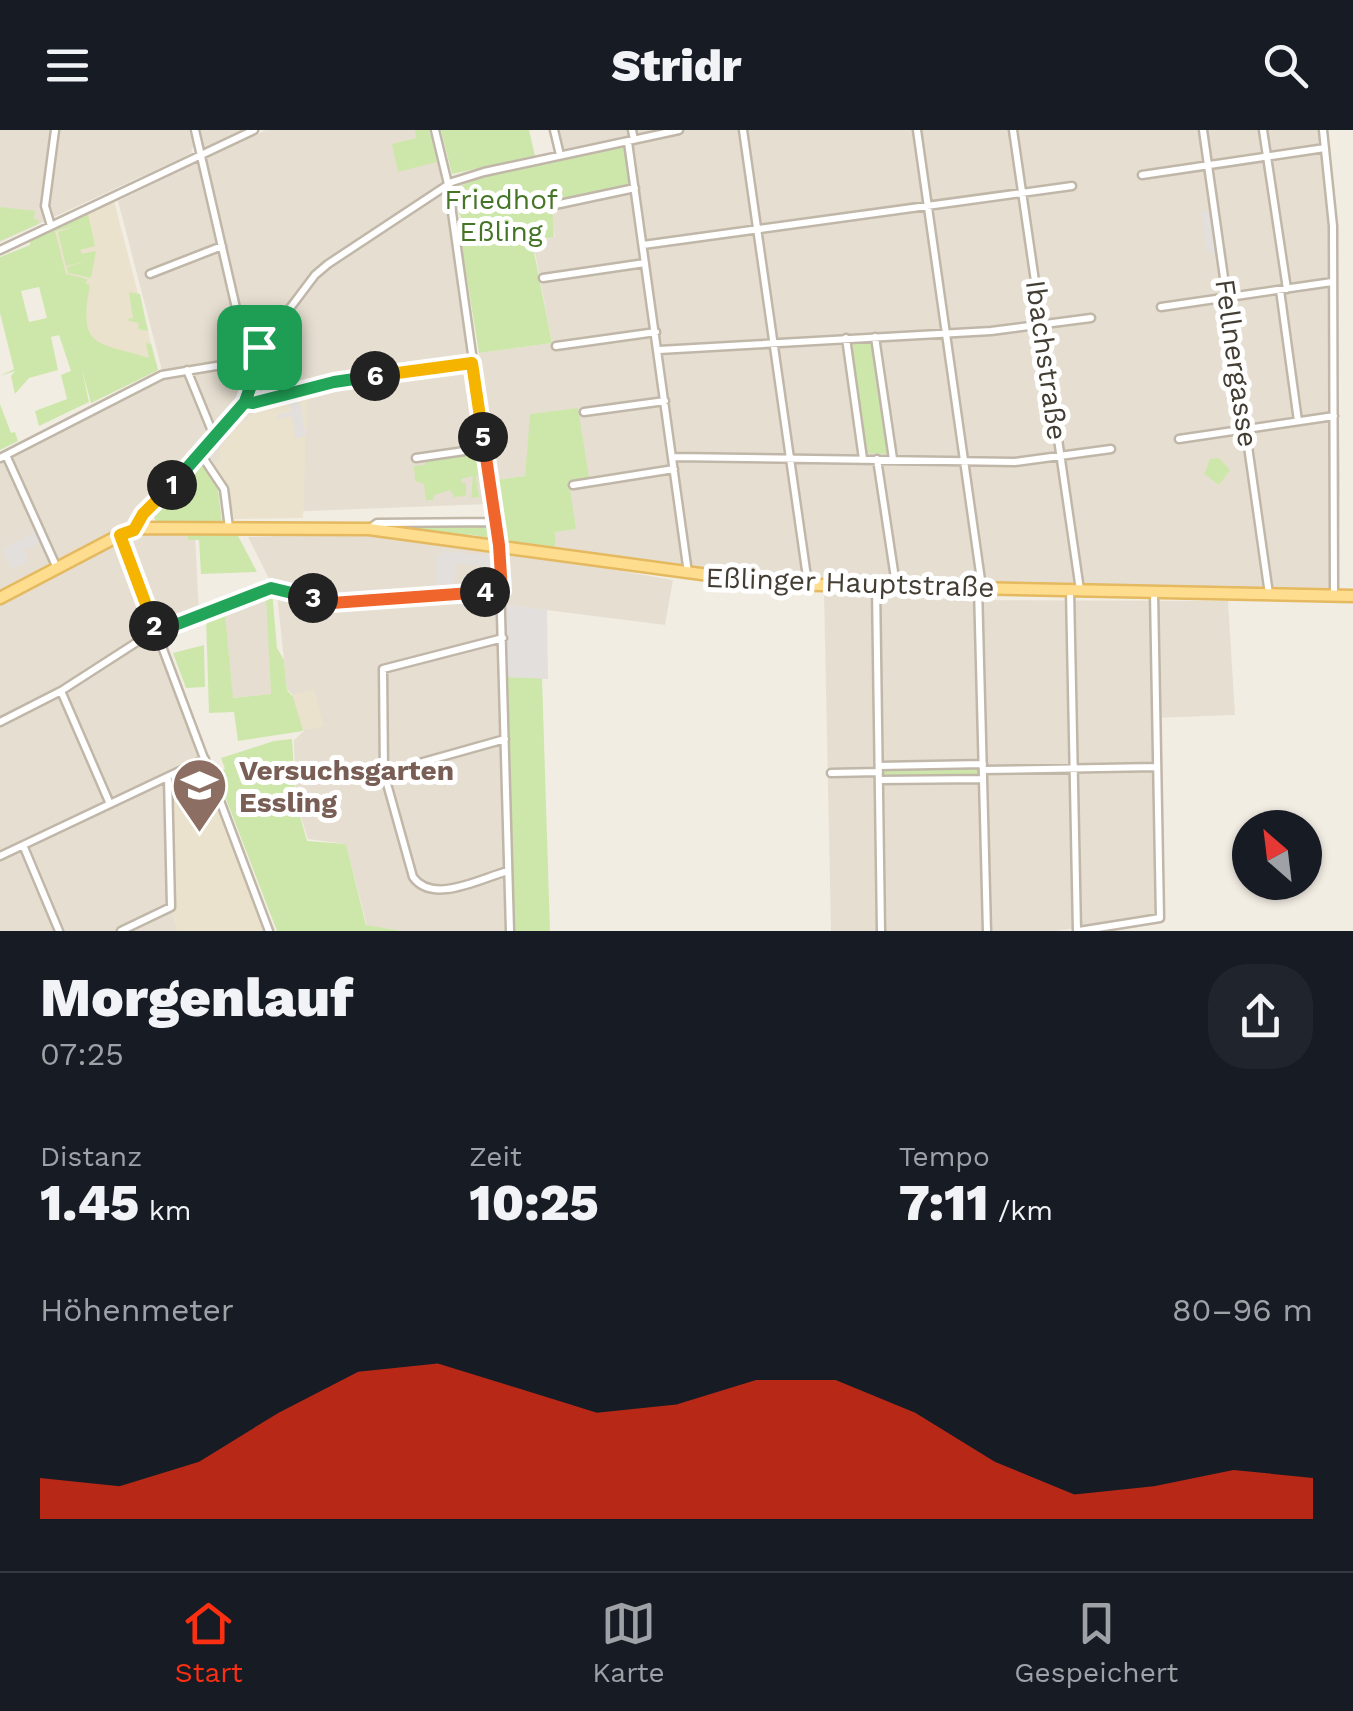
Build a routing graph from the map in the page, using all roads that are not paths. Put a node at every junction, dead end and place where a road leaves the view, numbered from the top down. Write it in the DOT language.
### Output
graph roads {
  1 [pos="55,130"];
  2 [pos="194,130"];
  3 [pos="254,130"];
  4 [pos="435,130"];
  5 [pos="554,130"];
  6 [pos="632,130"];
  7 [pos="679,130"];
  8 [pos="743,130"];
  9 [pos="917,130"];
  10 [pos="1013,130"];
  11 [pos="1203,130"];
  12 [pos="1263,130"];
  13 [pos="1323,130"];
  14 [pos="631,141"];
  15 [pos="1326,148"];
  16 [pos="201,155"];
  17 [pos="560,155"];
  18 [pos="1267,157"];
  19 [pos="1208,166"];
  20 [pos="1142,175"];
  21 [pos="448,184"];
  22 [pos="1072,186"];
  23 [pos="635,188"];
  24 [pos="1023,192"];
  25 [pos="555,205"];
  26 [pos="928,206"];
  27 [pos="51,226"];
  28 [pos="758,229"];
  29 [pos="643,245"];
  30 [pos="222,246"];
  31 [pos="0,250"];
  32 [pos="645,263"];
  33 [pos="150,274"];
  34 [pos="543,278"];
  35 [pos="1332,282"];
  36 [pos="1283,289"];
  37 [pos="1227,297"];
  38 [pos="1161,307"];
  39 [pos="1091,318"];
  40 [pos="1042,324"];
  41 [pos="656,332"];
  42 [pos="947,332"];
  43 [pos="875,337"];
  44 [pos="846,338"];
  45 [pos="774,344"];
  46 [pos="556,346"];
  47 [pos="659,350"];
  48 [pos="247,358"];
  49 [pos="234,363"];
  50 [pos="472,363"];
  51 [pos="187,370"];
  52 [pos="247,376"];
  53 [pos="665,401"];
  54 [pos="245,402"];
  55 [pos="584,412"];
  56 [pos="1334,416"];
  57 [pos="1298,421"];
  58 [pos="1246,430"];
  59 [pos="214,436"];
  60 [pos="1179,439"];
  61 [pos="485,448"];
  62 [pos="1111,449"];
  63 [pos="200,453"];
  64 [pos="3,456"];
  65 [pos="1061,456"];
  66 [pos="673,457"];
  67 [pos="416,458"];
  68 [pos="790,458"];
  69 [pos="863,459"];
  70 [pos="878,459"];
  71 [pos="892,459"];
  72 [pos="965,462"];
  73 [pos="674,470"];
  74 [pos="573,485"];
  75 [pos="143,522"];
  76 [pos="495,522"];
  77 [pos="230,528"];
  78 [pos="369,529"];
  79 [pos="120,535"];
  80 [pos="499,545"];
  81 [pos="56,568"];
  82 [pos="688,574"];
  83 [pos="808,584"];
  84 [pos="876,585"];
  85 [pos="896,586"];
  86 [pos="980,588"];
  87 [pos="1075,590"];
  88 [pos="502,591"];
  89 [pos="1154,593"];
  90 [pos="1269,596"];
  91 [pos="1353,596"];
  92 [pos="1334,597"];
  93 [pos="0,598"];
  94 [pos="156,631"];
  95 [pos="503,638"];
  96 [pos="61,691"];
  97 [pos="0,722"];
  98 [pos="505,739"];
  99 [pos="204,759"];
  100 [pos="1073,766"];
  101 [pos="1156,767"];
  102 [pos="983,771"];
  103 [pos="384,773"];
  104 [pos="832,773"];
  105 [pos="879,773"];
  106 [pos="168,777"];
  107 [pos="110,804"];
  108 [pos="23,844"];
  109 [pos="0,856"];
  110 [pos="508,871"];
  111 [pos="60,931"];
  112 [pos="121,931"];
  113 [pos="269,931"];
  114 [pos="510,931"];
  115 [pos="881,931"];
  116 [pos="987,931"];
  117 [pos="1078,931"];
  1 -- 27 [label="street"];
  2 -- 16 [label="street"];
  3 -- 16 [label="street"];
  4 -- 21 [label="street"];
  5 -- 17 [label="street"];
  6 -- 14 [label="street"];
  7 -- 14 [label="street"];
  8 -- 28 [label="street"];
  9 -- 26 [label="street"];
  10 -- 24 [label="street, Ibachstraße"];
  11 -- 19 [label="street, Fellnergasse"];
  12 -- 18 [label="street"];
  13 -- 15 [label="street"];
  14 -- 17 [label="street"];
  14 -- 23 [label="street"];
  15 -- 18 [label="street"];
  15 -- 35 [label="street"];
  16 -- 27 [label="street"];
  16 -- 30 [label="street"];
  17 -- 21 [label="street"];
  18 -- 19 [label="street"];
  18 -- 36 [label="street"];
  19 -- 20 [label="street"];
  19 -- 37 [label="street, Fellnergasse"];
  21 -- 48 [label="street"];
  21 -- 50 [label="street"];
  22 -- 24 [label="street"];
  23 -- 25 [label="street"];
  23 -- 29 [label="street"];
  24 -- 26 [label="street"];
  24 -- 40 [label="street, Ibachstraße"];
  26 -- 28 [label="street"];
  26 -- 42 [label="street"];
  27 -- 31 [label="street"];
  28 -- 29 [label="street"];
  28 -- 45 [label="street"];
  29 -- 32 [label="street"];
  30 -- 33 [label="street"];
  30 -- 48 [label="street"];
  32 -- 34 [label="street"];
  32 -- 41 [label="street"];
  35 -- 36 [label="street"];
  35 -- 56 [label="street"];
  36 -- 37 [label="street"];
  36 -- 57 [label="street"];
  37 -- 38 [label="street"];
  37 -- 58 [label="street, Fellnergasse"];
  39 -- 40 [label="street"];
  40 -- 42 [label="street"];
  40 -- 65 [label="street, Ibachstraße"];
  41 -- 46 [label="street"];
  41 -- 47 [label="street"];
  42 -- 43 [label="street"];
  42 -- 72 [label="street"];
  43 -- 44 [label="street"];
  43 -- 71 [label="street"];
  44 -- 45 [label="street"];
  44 -- 69 [label="street"];
  45 -- 47 [label="street"];
  45 -- 68 [label="street"];
  47 -- 53 [label="street"];
  48 -- 49 [label="street"];
  48 -- 52 [label="street"];
  49 -- 51 [label="street"];
  49 -- 52 [label="street"];
  50 -- 54 [label="street"];
  50 -- 61 [label="street"];
  51 -- 59 [label="street"];
  51 -- 64 [label="street"];
  52 -- 54 [label="street"];
  53 -- 55 [label="street"];
  53 -- 66 [label="street"];
  54 -- 59 [label="street"];
  56 -- 57 [label="street"];
  56 -- 92 [label="street"];
  57 -- 58 [label="street"];
  58 -- 60 [label="street"];
  58 -- 90 [label="street, Fellnergasse"];
  59 -- 63 [label="street"];
  61 -- 67 [label="street"];
  61 -- 76 [label="street"];
  62 -- 65 [label="street"];
  63 -- 75 [label="street"];
  63 -- 77 [label="street"];
  64 -- 81 [label="street"];
  65 -- 72 [label="street"];
  65 -- 87 [label="street, Ibachstraße"];
  66 -- 68 [label="street"];
  66 -- 73 [label="street"];
  68 -- 69 [label="street"];
  68 -- 83 [label="street"];
  69 -- 70 [label="street"];
  70 -- 71 [label="street"];
  70 -- 85 [label="street"];
  71 -- 72 [label="street"];
  72 -- 86 [label="street"];
  73 -- 74 [label="street"];
  73 -- 82 [label="street"];
  75 -- 77 [label="main road, Eßlinger Hauptstraße"];
  75 -- 79 [label="main road, Eßlinger Hauptstraße"];
  76 -- 78 [label="street, Eßlinger Hauptstraße"];
  76 -- 80 [label="street"];
  77 -- 78 [label="main road, Eßlinger Hauptstraße"];
  78 -- 80 [label="main road, Eßlinger Hauptstraße"];
  79 -- 81 [label="main road, Eßlinger Hauptstraße"];
  79 -- 94 [label="street"];
  80 -- 82 [label="main road, Eßlinger Hauptstraße"];
  80 -- 88 [label="street"];
  81 -- 93 [label="main road, Eßlinger Hauptstraße"];
  82 -- 83 [label="main road, Eßlinger Hauptstraße"];
  83 -- 84 [label="main road, Eßlinger Hauptstraße"];
  84 -- 85 [label="main road, Eßlinger Hauptstraße"];
  84 -- 105 [label="street"];
  85 -- 86 [label="main road, Eßlinger Hauptstraße"];
  86 -- 87 [label="main road, Eßlinger Hauptstraße"];
  86 -- 102 [label="street"];
  87 -- 89 [label="main road, Eßlinger Hauptstraße"];
  87 -- 100 [label="street, Ibachstraße"];
  88 -- 94 [label="street"];
  88 -- 95 [label="street"];
  89 -- 90 [label="main road, Eßlinger Hauptstraße"];
  89 -- 101 [label="street"];
  90 -- 92 [label="main road, Eßlinger Hauptstraße"];
  91 -- 92 [label="main road, Eßlinger Hauptstraße"];
  94 -- 96 [label="street"];
  94 -- 99 [label="street"];
  95 -- 98 [label="street"];
  95 -- 103 [label="street"];
  96 -- 97 [label="street"];
  96 -- 107 [label="street"];
  98 -- 103 [label="street"];
  98 -- 110 [label="street"];
  99 -- 106 [label="street"];
  99 -- 113 [label="street"];
  100 -- 101 [label="street"];
  100 -- 102 [label="street"];
  100 -- 117 [label="street, Ibachstraße"];
  101 -- 117 [label="street"];
  102 -- 105 [label="street"];
  102 -- 105 [label="street"];
  102 -- 116 [label="street"];
  103 -- 110 [label="street"];
  104 -- 105 [label="street"];
  105 -- 115 [label="street"];
  106 -- 107 [label="street"];
  106 -- 112 [label="street"];
  107 -- 108 [label="street"];
  108 -- 109 [label="street"];
  108 -- 111 [label="street"];
  110 -- 114 [label="street"];
}
